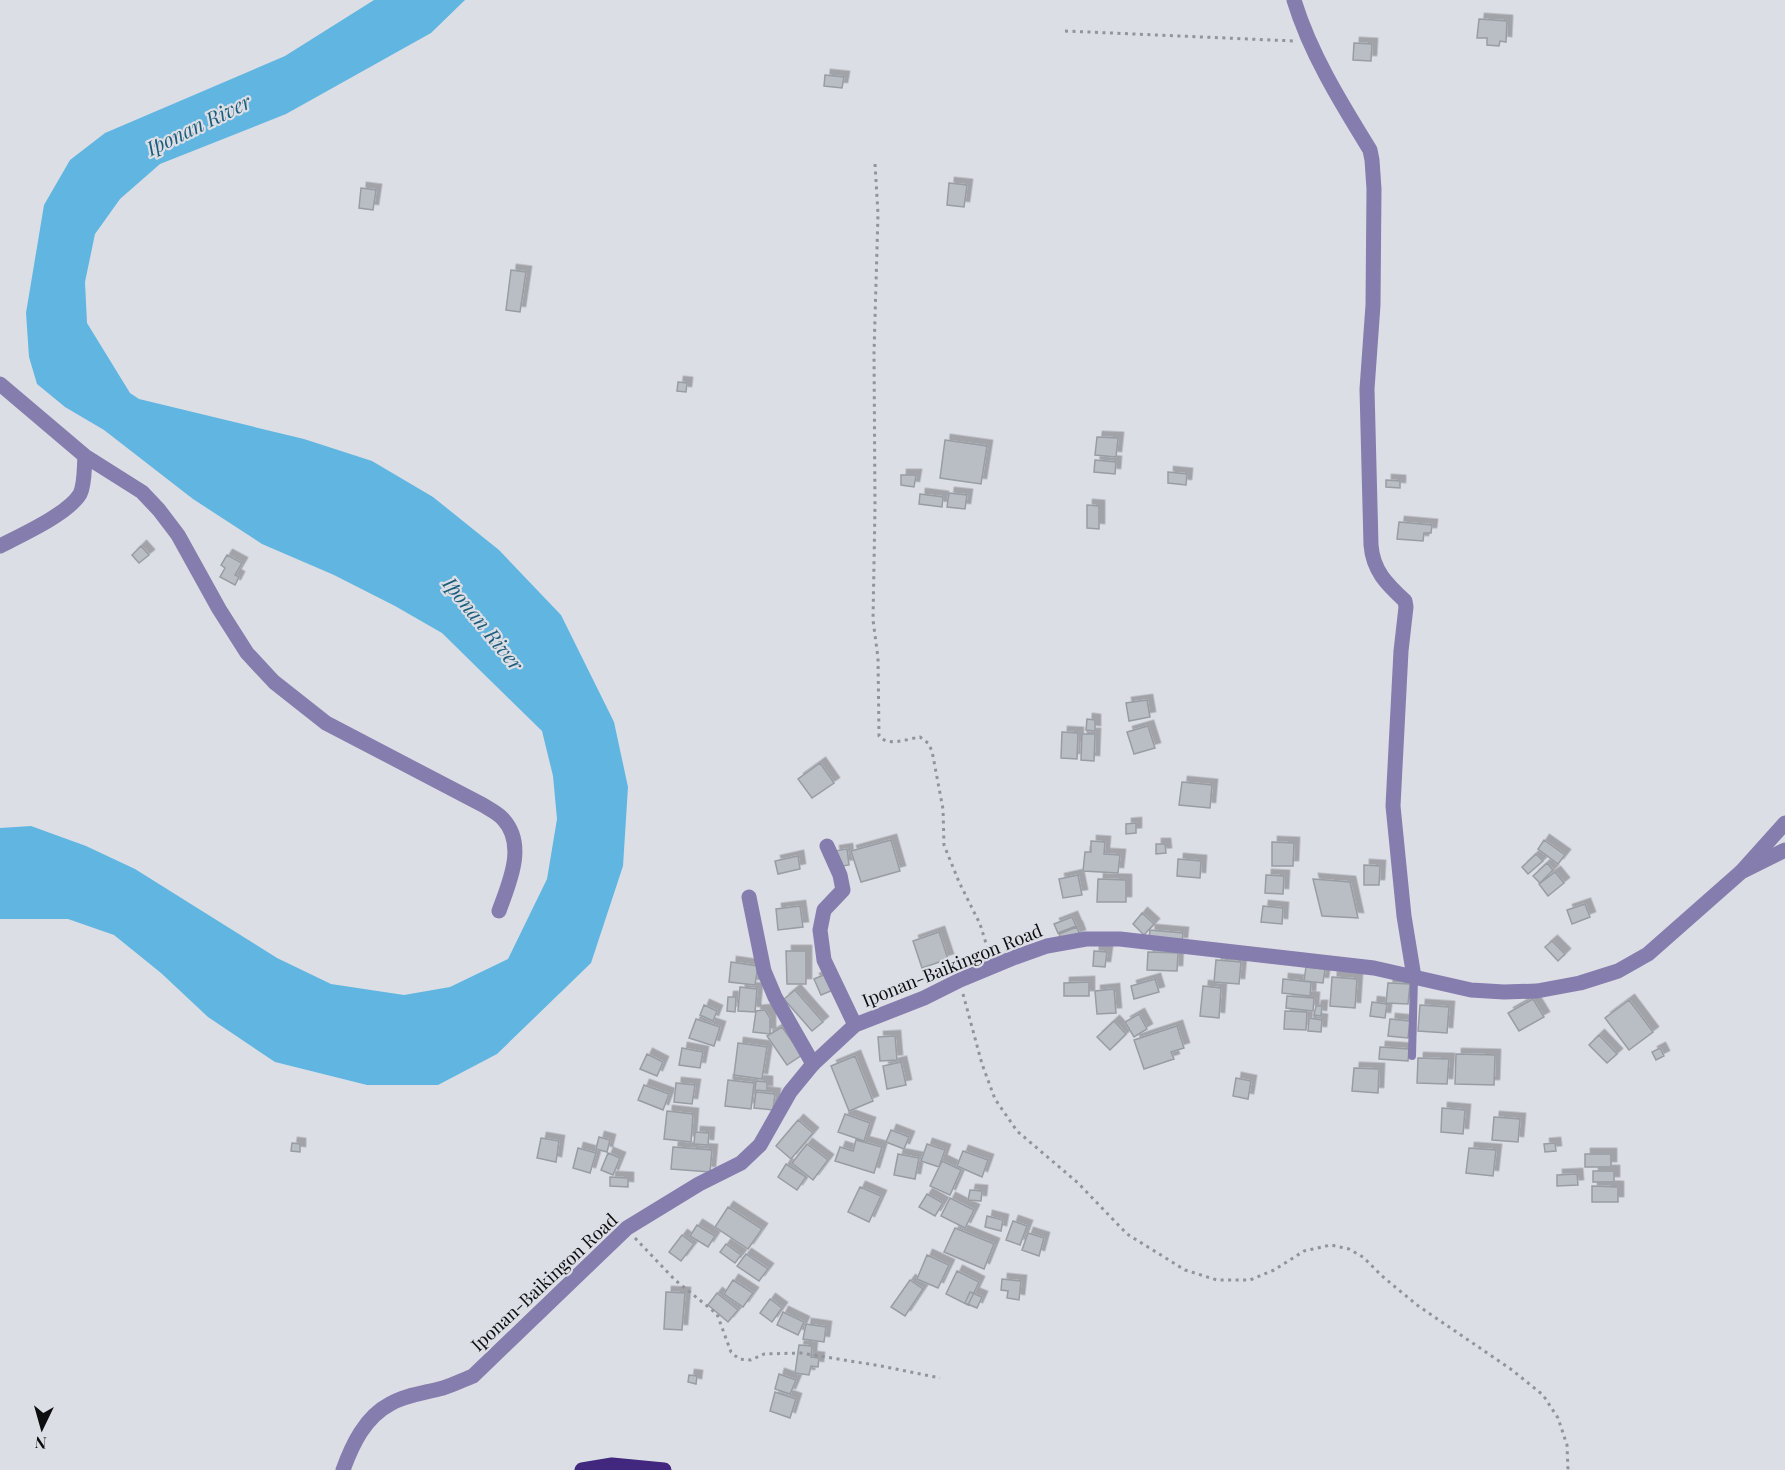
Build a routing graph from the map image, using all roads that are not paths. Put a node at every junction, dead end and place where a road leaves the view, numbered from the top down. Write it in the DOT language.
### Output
graph roads {
  1 [pos="1294,0"];
  2 [pos="0,384"];
  3 [pos="85,456"];
  4 [pos="0,546"];
  5 [pos="1785,822"];
  6 [pos="827,846"];
  7 [pos="1785,850"];
  8 [pos="1741,872"];
  9 [pos="749,897"];
  10 [pos="499,911"];
  11 [pos="1414,977"];
  12 [pos="855,1025"];
  13 [pos="1412,1056"];
  14 [pos="813,1064"];
  15 [pos="342,1470"];
  16 [pos="582,1470"];
  17 [pos="664,1470"];
  1 -- 11 [label="street"];
  2 -- 3 [label="street"];
  3 -- 4 [label="street"];
  3 -- 10 [label="street"];
  5 -- 8 [label="street"];
  6 -- 12 [label="street"];
  7 -- 8 [label="street, Iponan-Baikingon Road"];
  8 -- 11 [label="street, Iponan-Baikingon Road"];
  9 -- 14 [label="street"];
  11 -- 12 [label="street, Iponan-Baikingon Road"];
  11 -- 13 [label="lane"];
  12 -- 14 [label="street, Iponan-Baikingon Road"];
  14 -- 15 [label="street, Iponan-Baikingon Road"];
  16 -- 17 [label="main road"];
}
